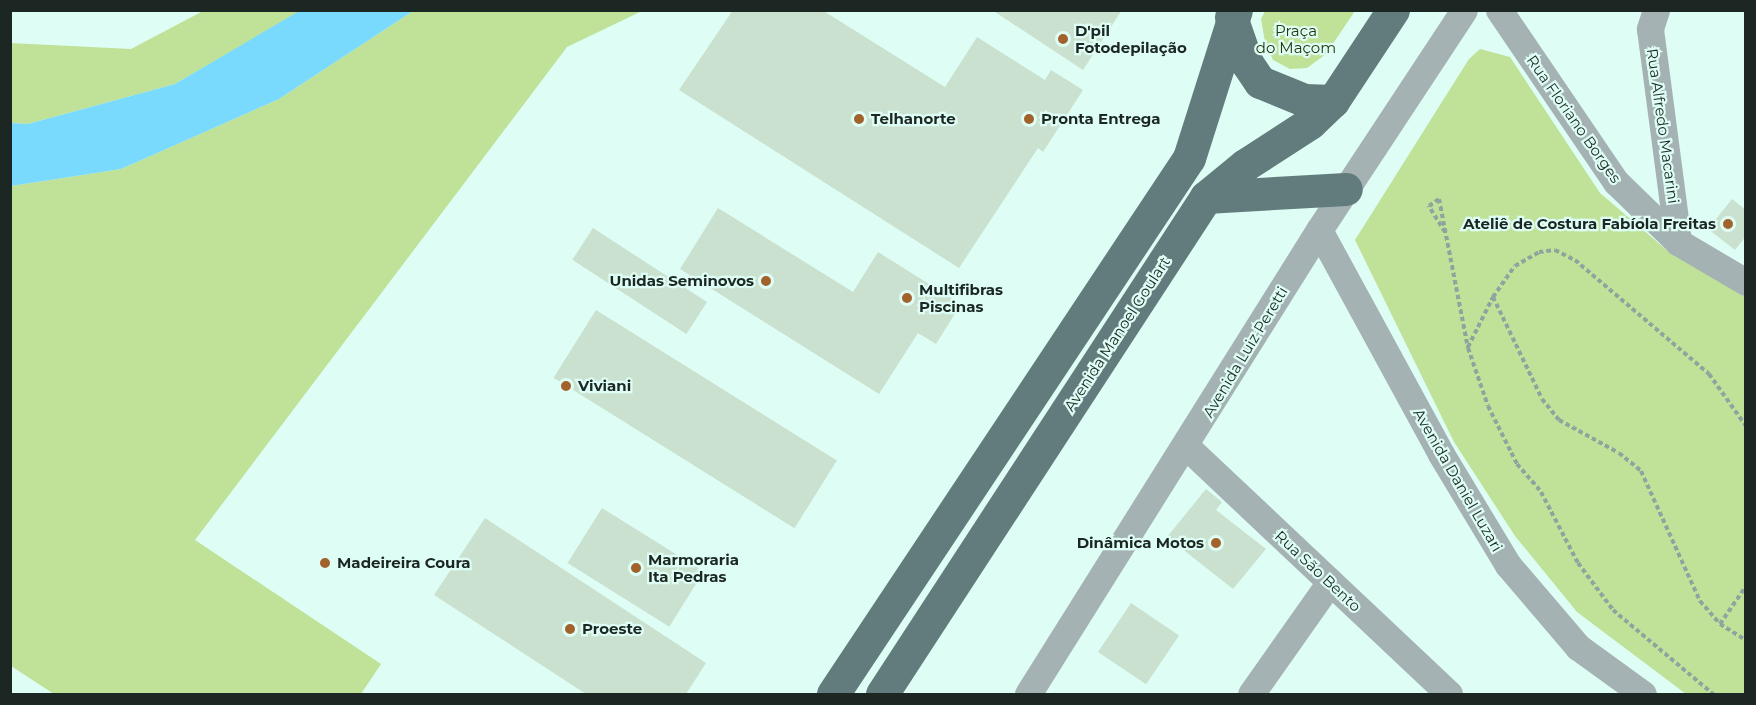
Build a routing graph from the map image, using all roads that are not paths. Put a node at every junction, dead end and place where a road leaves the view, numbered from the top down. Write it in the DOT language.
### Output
graph roads {
  1 [pos="1393,10"];
  2 [pos="1464,10"];
  3 [pos="1499,10"];
  4 [pos="1656,10"];
  5 [pos="1234,14"];
  6 [pos="1333,101"];
  7 [pos="1346,189"];
  8 [pos="1206,197"];
  9 [pos="1319,230"];
  10 [pos="1678,242"];
  11 [pos="1746,282"];
  12 [pos="1186,447"];
  13 [pos="1330,582"];
  14 [pos="1036,691"];
  15 [pos="833,694"];
  16 [pos="882,694"];
  17 [pos="1251,694"];
  18 [pos="1449,694"];
  19 [pos="1643,694"];
  1 -- 6 [label="main road, Avenida Manoel Goulart"];
  2 -- 7 [label="street, Avenida Luiz Peretti"];
  3 -- 10 [label="street, Rua Floriano Borges"];
  4 -- 10 [label="street, Rua Alfredo Macarini"];
  5 -- 6 [label="main road"];
  5 -- 15 [label="main road"];
  6 -- 8 [label="main road, Avenida Manoel Goulart"];
  7 -- 8 [label="main road"];
  7 -- 9 [label="street, Avenida Luiz Peretti"];
  8 -- 16 [label="main road, Avenida Manoel Goulart"];
  9 -- 12 [label="street, Avenida Luiz Peretti"];
  9 -- 19 [label="street, Avenida Daniel Luzari"];
  10 -- 11 [label="street, Rua Floriano Borges"];
  12 -- 13 [label="street, Rua São Bento"];
  12 -- 14 [label="street, Avenida Luiz Peretti"];
  13 -- 17 [label="street"];
  13 -- 18 [label="street, Rua São Bento"];
}
